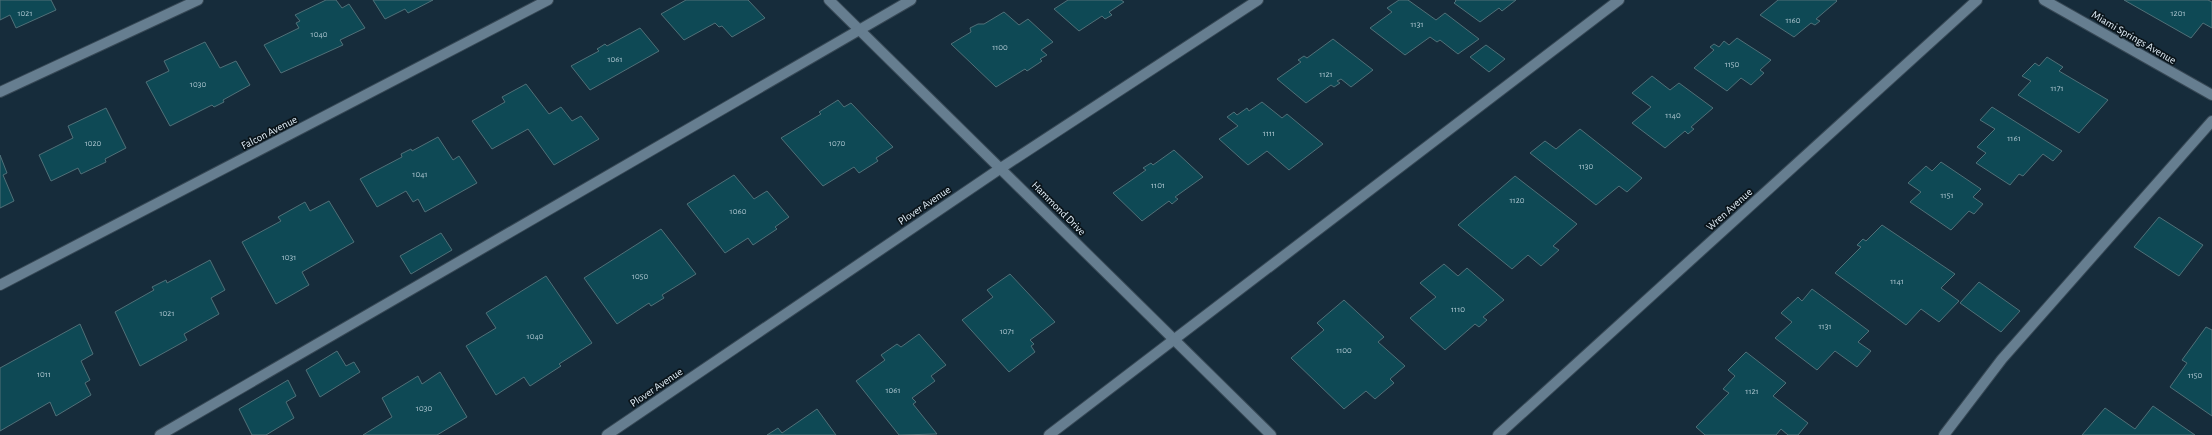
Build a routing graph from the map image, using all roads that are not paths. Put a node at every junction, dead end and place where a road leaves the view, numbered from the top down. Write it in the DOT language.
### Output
graph roads {
  1 [pos="198,0"];
  2 [pos="548,0"];
  3 [pos="829,0"];
  4 [pos="911,0"];
  5 [pos="1258,0"];
  6 [pos="1619,0"];
  7 [pos="1977,0"];
  8 [pos="2044,0"];
  9 [pos="860,30"];
  10 [pos="0,92"];
  11 [pos="2212,95"];
  12 [pos="2212,121"];
  13 [pos="1001,168"];
  14 [pos="0,285"];
  15 [pos="1173,338"];
  16 [pos="160,435"];
  17 [pos="607,435"];
  18 [pos="1048,435"];
  19 [pos="1270,435"];
  20 [pos="1498,435"];
  21 [pos="1944,435"];
  1 -- 10 [label="street"];
  2 -- 14 [label="street, Falcon Avenue"];
  3 -- 9 [label="street, Hammond Drive"];
  4 -- 9 [label="street"];
  5 -- 13 [label="street, Plover Avenue"];
  6 -- 15 [label="street"];
  7 -- 20 [label="street, Wren Avenue"];
  8 -- 11 [label="street, Miami Springs Avenue"];
  9 -- 13 [label="street, Hammond Drive"];
  9 -- 16 [label="street"];
  12 -- 21 [label="street"];
  13 -- 15 [label="street, Hammond Drive"];
  13 -- 17 [label="street, Plover Avenue"];
  15 -- 18 [label="street"];
  15 -- 19 [label="street, Hammond Drive"];
}
